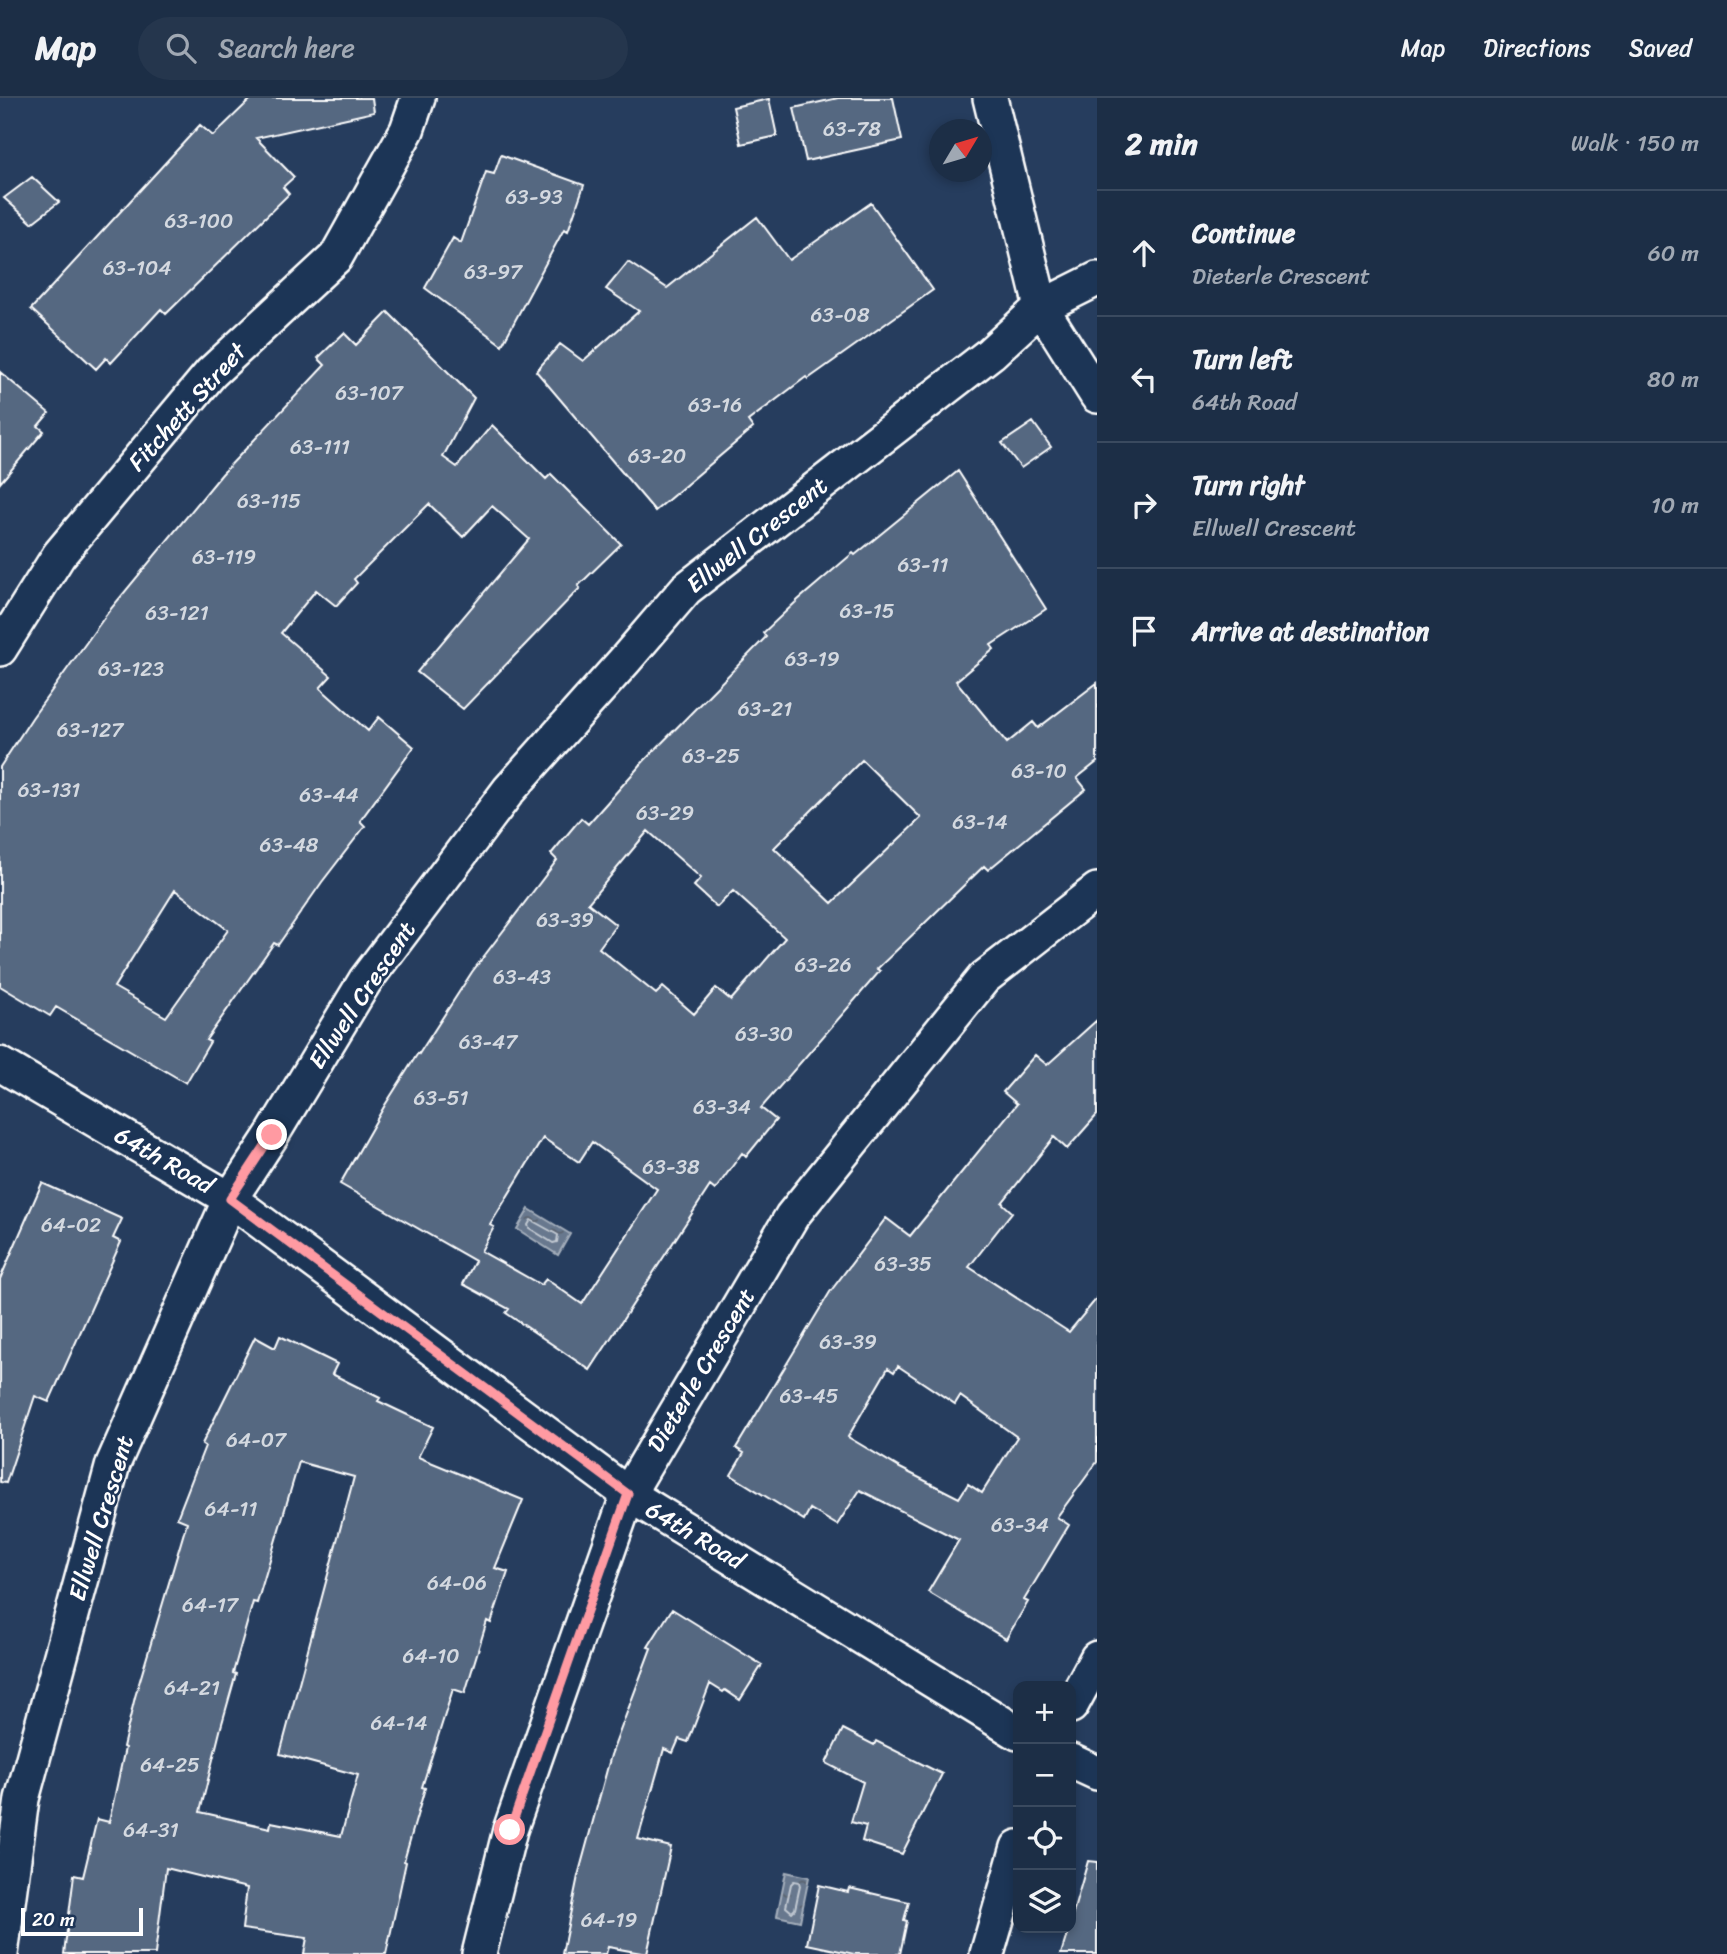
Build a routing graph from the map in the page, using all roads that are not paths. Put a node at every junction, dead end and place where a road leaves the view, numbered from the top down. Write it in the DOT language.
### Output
graph roads {
  1 [pos="418,98"];
  2 [pos="990,98"];
  3 [pos="1097,279"];
  4 [pos="1041,307"];
  5 [pos="1097,396"];
  6 [pos="0,649"];
  7 [pos="1097,890"];
  8 [pos="0,1064"];
  9 [pos="230,1199"];
  10 [pos="628,1494"];
  11 [pos="1097,1658"];
  12 [pos="1076,1697"];
  13 [pos="1013,1730"];
  14 [pos="1076,1763"];
  15 [pos="1097,1773"];
  16 [pos="1013,1864"];
  17 [pos="1,1954"];
  18 [pos="479,1954"];
  19 [pos="987,1954"];
  1 -- 6 [label="street, Fitchett Street"];
  2 -- 4 [label="street"];
  3 -- 4 [label="street, Ellwell Crescent"];
  4 -- 5 [label="street"];
  4 -- 9 [label="street, Ellwell Crescent"];
  7 -- 10 [label="street, Dieterle Crescent"];
  8 -- 9 [label="street, 64th Road"];
  9 -- 10 [label="street, 64th Road"];
  9 -- 17 [label="street, Ellwell Crescent"];
  10 -- 13 [label="street, 64th Road"];
  10 -- 18 [label="street, Dieterle Crescent"];
  11 -- 12 [label="street"];
  14 -- 15 [label="street"];
  16 -- 19 [label="street"];
}
